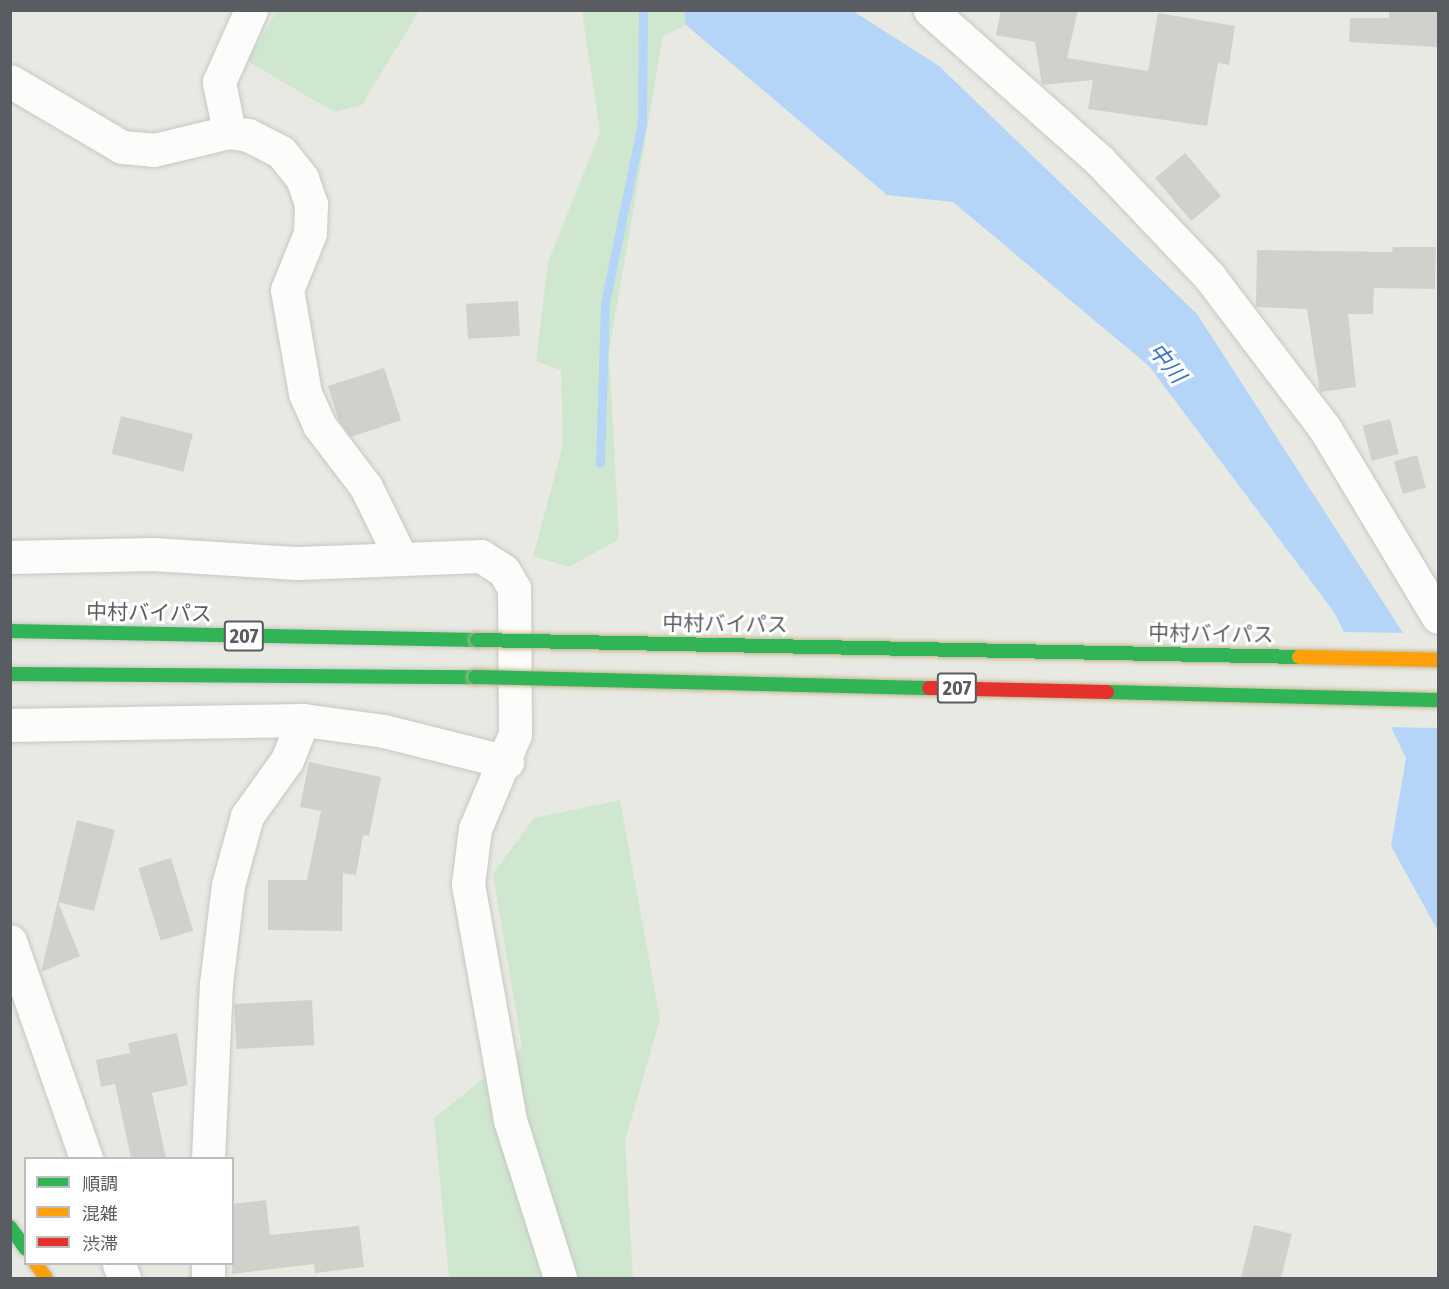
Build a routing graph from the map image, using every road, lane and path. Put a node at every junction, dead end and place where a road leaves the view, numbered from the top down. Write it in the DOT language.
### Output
graph roads {
  1 [pos="251,10"];
  2 [pos="930,10"];
  3 [pos="10,81"];
  4 [pos="229,132"];
  5 [pos="10,557"];
  6 [pos="401,558"];
  7 [pos="1436,608"];
  8 [pos="10,631"];
  9 [pos="1438,660"];
  10 [pos="10,674"];
  11 [pos="1438,700"];
  12 [pos="303,720"];
  13 [pos="10,725"];
  14 [pos="507,762"];
  15 [pos="10,941"];
  16 [pos="86,1157"];
  17 [pos="208,1157"];
  18 [pos="10,1227"];
  19 [pos="24,1246"];
  20 [pos="37,1265"];
  21 [pos="46,1278"];
  22 [pos="560,1278"];
  1 -- 4 [label="street"];
  2 -- 7 [label="street"];
  3 -- 4 [label="street"];
  4 -- 6 [label="street"];
  5 -- 6 [label="street"];
  6 -- 14 [label="street"];
  8 -- 9 [label="main road, 中村バイパス / 207, bridge"];
  10 -- 11 [label="main road, 207, bridge"];
  12 -- 13 [label="street"];
  12 -- 14 [label="street"];
  12 -- 17 [label="street"];
  14 -- 22 [label="street"];
  15 -- 16 [label="street"];
  18 -- 19 [label="main road"];
  20 -- 21 [label="main road"];
}
